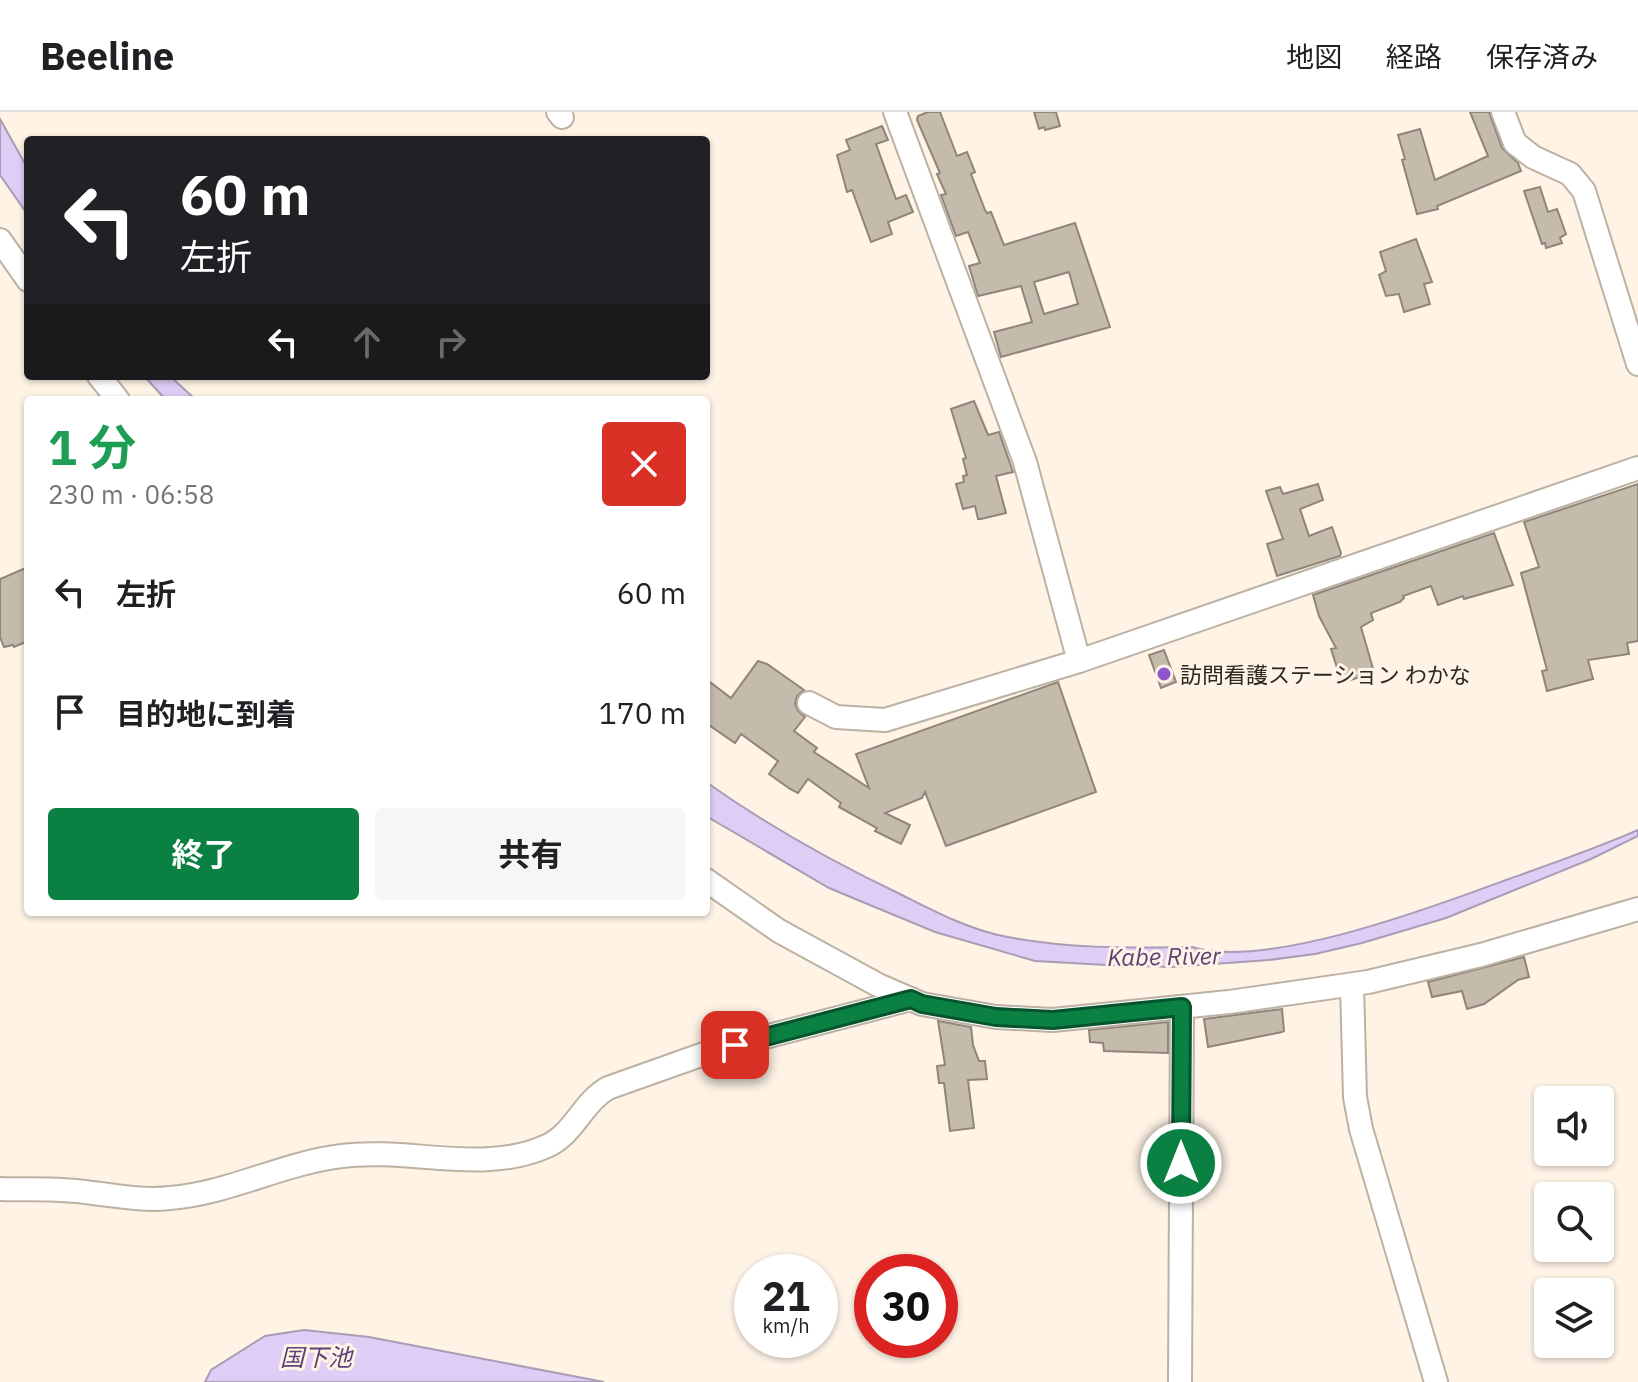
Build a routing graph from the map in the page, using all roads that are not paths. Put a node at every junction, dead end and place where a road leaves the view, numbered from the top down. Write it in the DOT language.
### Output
graph roads {
  1 [pos="896,112"];
  2 [pos="1503,112"];
  3 [pos="0,240"];
  4 [pos="24,274"];
  5 [pos="1638,364"];
  6 [pos="102,380"];
  7 [pos="115,396"];
  8 [pos="1638,468"];
  9 [pos="1079,661"];
  10 [pos="809,703"];
  11 [pos="710,883"];
  12 [pos="1638,909"];
  13 [pos="1352,985"];
  14 [pos="911,999"];
  15 [pos="1182,1007"];
  16 [pos="0,1189"];
  17 [pos="1180,1382"];
  18 [pos="1436,1382"];
  1 -- 9 [label="street"];
  2 -- 5 [label="street"];
  3 -- 4 [label="street"];
  6 -- 7 [label="street"];
  8 -- 9 [label="street"];
  9 -- 10 [label="street"];
  11 -- 14 [label="street"];
  12 -- 13 [label="street"];
  13 -- 15 [label="street"];
  13 -- 18 [label="street"];
  14 -- 15 [label="street"];
  14 -- 16 [label="street"];
  15 -- 17 [label="street"];
}
